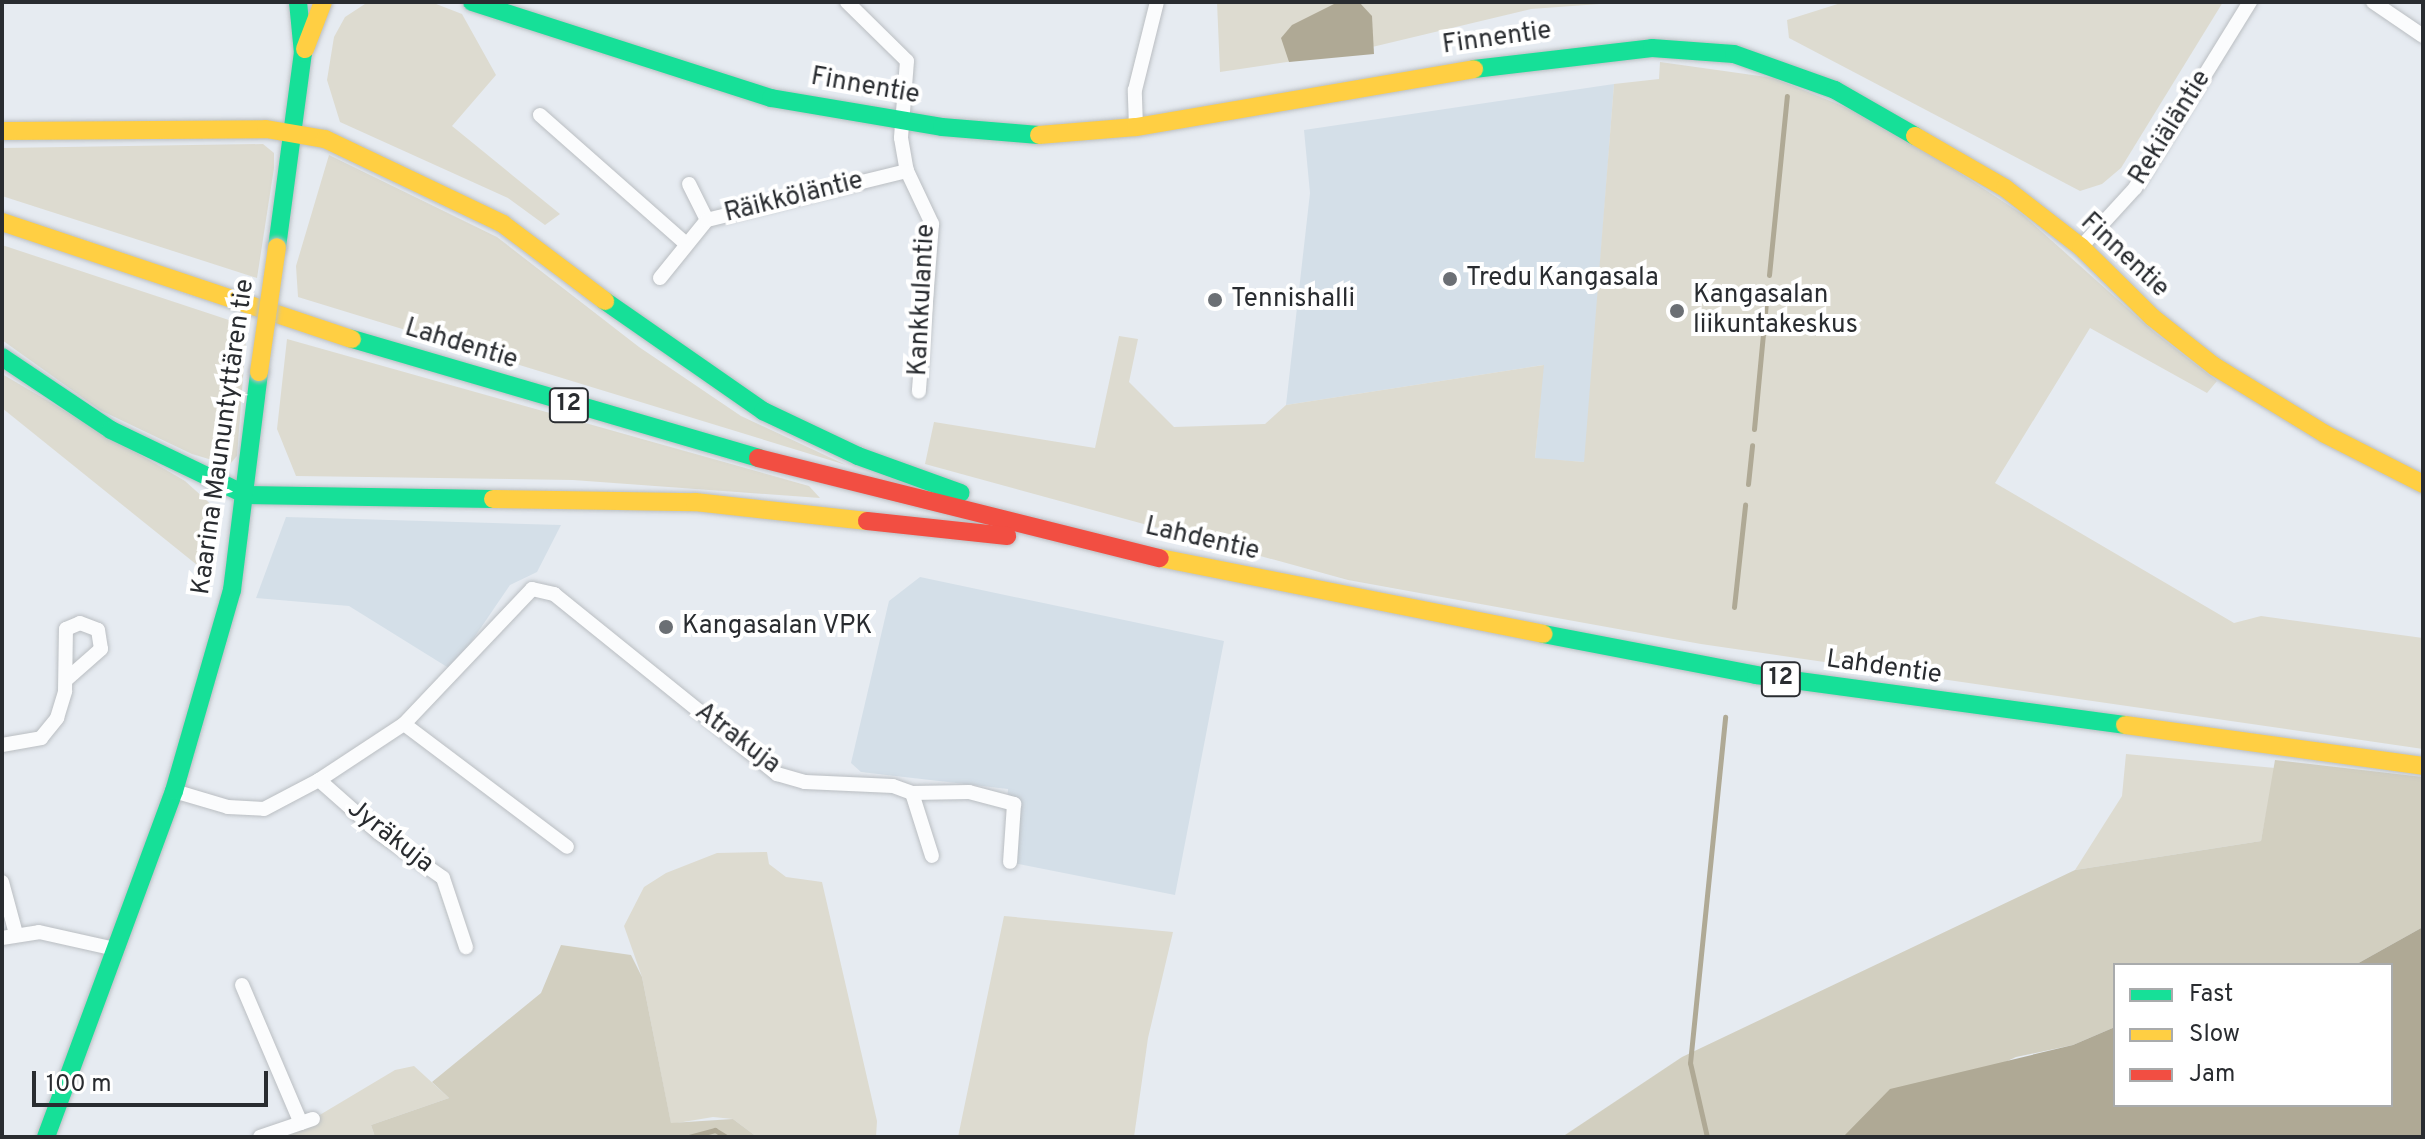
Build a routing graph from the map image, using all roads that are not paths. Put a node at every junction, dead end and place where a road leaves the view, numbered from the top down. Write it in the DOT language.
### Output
graph roads {
  1 [pos="298,2"];
  2 [pos="323,2"];
  3 [pos="472,2"];
  4 [pos="847,2"];
  5 [pos="1157,2"];
  6 [pos="2250,2"];
  7 [pos="2373,2"];
  8 [pos="2423,36"];
  9 [pos="303,53"];
  10 [pos="540,115"];
  11 [pos="901,119"];
  12 [pos="1136,127"];
  13 [pos="2,131"];
  14 [pos="293,133"];
  15 [pos="907,171"];
  16 [pos="689,184"];
  17 [pos="707,220"];
  18 [pos="2,222"];
  19 [pos="685,243"];
  20 [pos="2081,247"];
  21 [pos="660,278"];
  22 [pos="2,357"];
  23 [pos="919,391"];
  24 [pos="2423,484"];
  25 [pos="246,495"];
  26 [pos="1145,554"];
  27 [pos="67,679"];
  28 [pos="404,724"];
  29 [pos="2,745"];
  30 [pos="2423,766"];
  31 [pos="319,780"];
  32 [pos="174,791"];
  33 [pos="912,793"];
  34 [pos="567,847"];
  35 [pos="932,856"];
  36 [pos="1010,862"];
  37 [pos="2,882"];
  38 [pos="9,936"];
  39 [pos="466,947"];
  40 [pos="115,949"];
  41 [pos="242,985"];
  42 [pos="46,1137"];
  43 [pos="260,1137"];
  1 -- 9 [label="main road, Kaarina Maununtyttären tie"];
  2 -- 9 [label="main road, Kaarina Maununtyttären tie"];
  3 -- 11 [label="main road, Finnentie"];
  4 -- 11 [label="street, Kankkulantie"];
  5 -- 12 [label="street"];
  6 -- 20 [label="street, Rekiäläntie"];
  7 -- 8 [label="street"];
  9 -- 14 [label="main road, Kaarina Maununtyttären tie"];
  10 -- 19 [label="street"];
  11 -- 12 [label="main road, Finnentie"];
  11 -- 15 [label="street, Kankkulantie"];
  12 -- 20 [label="main road, Finnentie"];
  13 -- 14 [label="main road"];
  14 -- 25 [label="main road, Kaarina Maununtyttären tie, bridge"];
  14 -- 26 [label="main road"];
  15 -- 17 [label="street, Räikköläntie"];
  15 -- 23 [label="street, Kankkulantie"];
  16 -- 17 [label="street"];
  17 -- 19 [label="street, Räikköläntie"];
  18 -- 26 [label="main road, Lahdentie / 12"];
  19 -- 21 [label="street, Räikköläntie"];
  20 -- 24 [label="main road, Finnentie"];
  22 -- 25 [label="main road"];
  25 -- 26 [label="main road"];
  25 -- 32 [label="main road, Kaarina Maununtyttären tie"];
  26 -- 30 [label="main road, Lahdentie / 12"];
  27 -- 29 [label="street"];
  28 -- 31 [label="street"];
  28 -- 33 [label="street, Atrakuja"];
  28 -- 34 [label="street"];
  31 -- 32 [label="street"];
  31 -- 39 [label="street, Jyräkuja"];
  32 -- 40 [label="main road, Kaarina Maununtyttären tie"];
  33 -- 35 [label="street"];
  33 -- 36 [label="street, Atrakuja"];
  37 -- 38 [label="street"];
  38 -- 40 [label="street"];
  40 -- 42 [label="main road, Kaarina Maununtyttären tie"];
  41 -- 43 [label="street"];
}
